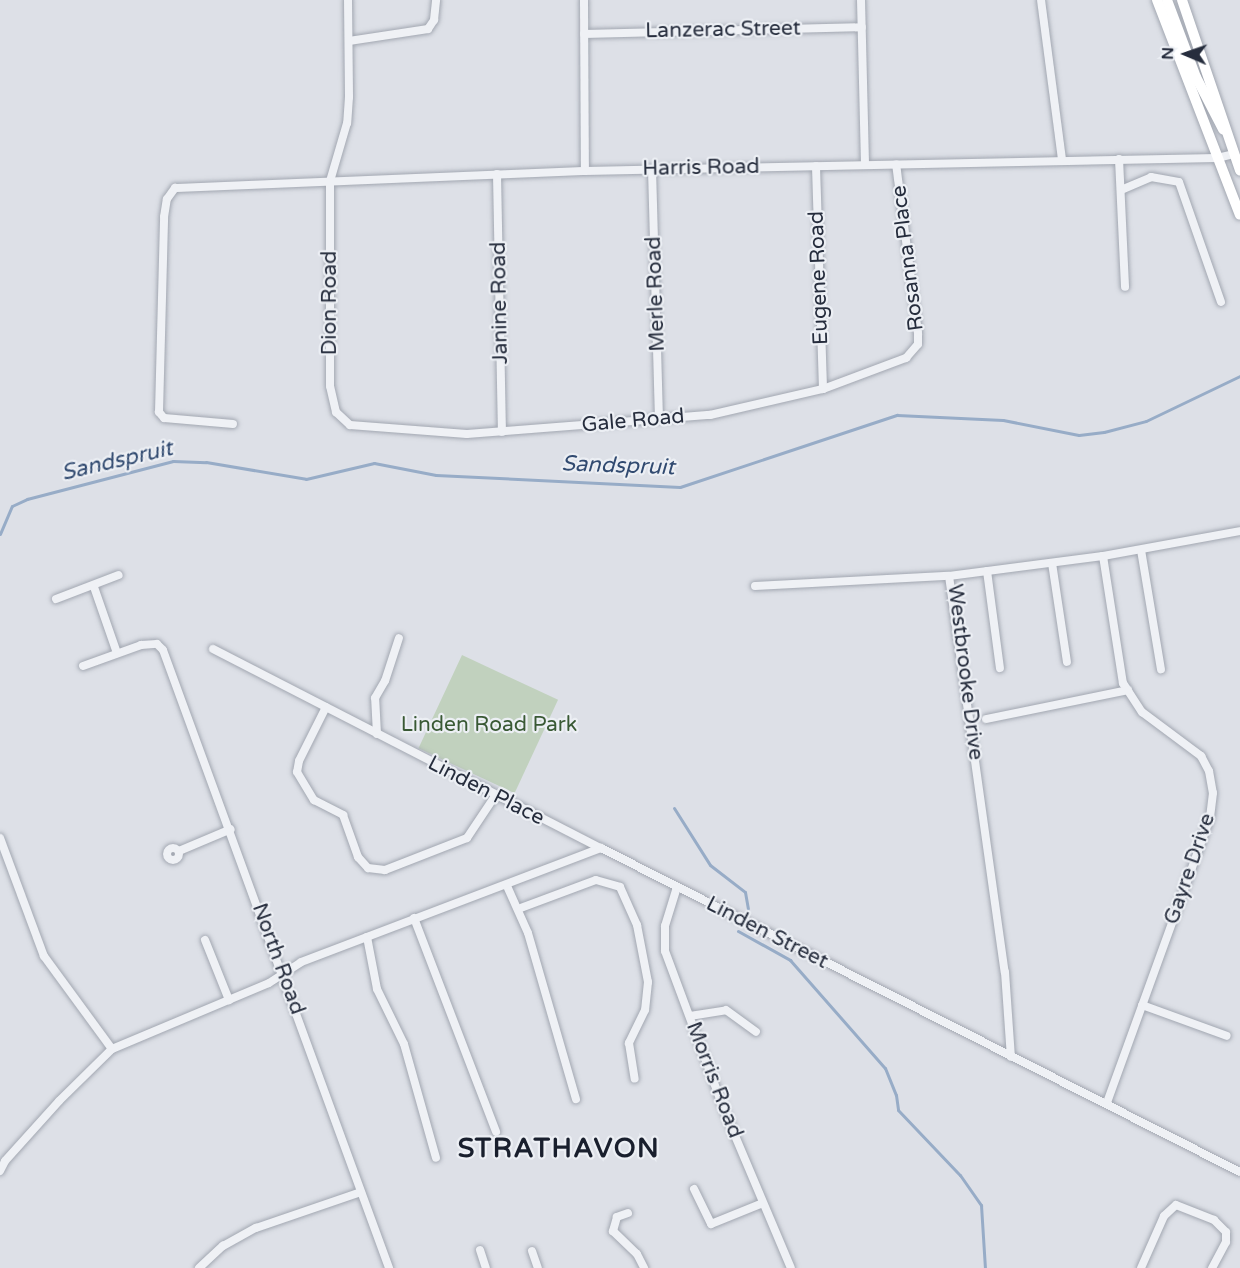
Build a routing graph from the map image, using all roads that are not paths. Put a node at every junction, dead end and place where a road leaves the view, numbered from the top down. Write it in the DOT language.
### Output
graph roads {
  1 [pos="348,0"];
  2 [pos="436,0"];
  3 [pos="584,0"];
  4 [pos="861,0"];
  5 [pos="1041,0"];
  6 [pos="1157,0"];
  7 [pos="1167,0"];
  8 [pos="1182,0"];
  9 [pos="862,27"];
  10 [pos="584,34"];
  11 [pos="349,41"];
  12 [pos="1234,154"];
  13 [pos="1217,158"];
  14 [pos="1062,159"];
  15 [pos="1119,159"];
  16 [pos="896,164"];
  17 [pos="865,165"];
  18 [pos="816,166"];
  19 [pos="652,169"];
  20 [pos="1240,170"];
  21 [pos="585,171"];
  22 [pos="497,174"];
  23 [pos="330,181"];
  24 [pos="1121,190"];
  25 [pos="1240,215"];
  26 [pos="1125,287"];
  27 [pos="1221,302"];
  28 [pos="914,351"];
  29 [pos="823,389"];
  30 [pos="659,418"];
  31 [pos="342,421"];
  32 [pos="233,424"];
  33 [pos="502,432"];
  34 [pos="1240,531"];
  35 [pos="1141,550"];
  36 [pos="1103,556"];
  37 [pos="1052,563"];
  38 [pos="987,571"];
  39 [pos="119,575"];
  40 [pos="949,576"];
  41 [pos="755,586"];
  42 [pos="94,587"];
  43 [pos="56,599"];
  44 [pos="399,638"];
  45 [pos="213,649"];
  46 [pos="117,653"];
  47 [pos="1067,662"];
  48 [pos="83,666"];
  49 [pos="1000,668"];
  50 [pos="1161,669"];
  51 [pos="1128,690"];
  52 [pos="326,706"];
  53 [pos="986,719"];
  54 [pos="377,734"];
  55 [pos="495,796"];
  56 [pos="231,829"];
  57 [pos="0,838"];
  58 [pos="601,848"];
  59 [pos="178,851"];
  60 [pos="507,886"];
  61 [pos="678,887"];
  62 [pos="518,909"];
  63 [pos="414,918"];
  64 [pos="367,937"];
  65 [pos="205,940"];
  66 [pos="284,975"];
  67 [pos="229,1000"];
  68 [pos="1142,1005"];
  69 [pos="690,1016"];
  70 [pos="756,1032"];
  71 [pos="1227,1036"];
  72 [pos="112,1049"];
  73 [pos="1011,1057"];
  74 [pos="635,1079"];
  75 [pos="576,1100"];
  76 [pos="1107,1103"];
  77 [pos="496,1132"];
  78 [pos="436,1158"];
  79 [pos="2,1160"];
  80 [pos="0,1171"];
  81 [pos="1240,1172"];
  82 [pos="694,1189"];
  83 [pos="360,1192"];
  84 [pos="764,1203"];
  85 [pos="628,1213"];
  86 [pos="480,1250"];
  87 [pos="532,1251"];
  88 [pos="199,1268"];
  89 [pos="389,1268"];
  90 [pos="486,1268"];
  91 [pos="538,1268"];
  92 [pos="644,1268"];
  93 [pos="791,1268"];
  94 [pos="1141,1268"];
  95 [pos="1212,1268"];
  1 -- 11 [label="street, Dion Road"];
  2 -- 11 [label="street"];
  3 -- 10 [label="street"];
  4 -- 9 [label="street"];
  5 -- 14 [label="street"];
  6 -- 13 [label="main road"];
  7 -- 12 [label="main road"];
  8 -- 12 [label="main road"];
  9 -- 10 [label="street, Lanzerac Street"];
  9 -- 17 [label="street"];
  10 -- 21 [label="street"];
  11 -- 23 [label="street, Dion Road"];
  12 -- 13 [label="street, Harris Road"];
  12 -- 20 [label="main road"];
  13 -- 15 [label="street, Harris Road"];
  13 -- 25 [label="main road"];
  14 -- 15 [label="street, Harris Road"];
  14 -- 16 [label="street, Harris Road"];
  15 -- 24 [label="street"];
  16 -- 17 [label="street, Harris Road"];
  16 -- 28 [label="street, Rosanna Place"];
  17 -- 18 [label="street, Harris Road"];
  18 -- 19 [label="street, Harris Road"];
  18 -- 29 [label="street, Eugene Road"];
  19 -- 21 [label="street, Harris Road"];
  19 -- 30 [label="street, Merle Road"];
  21 -- 22 [label="street, Harris Road"];
  22 -- 23 [label="street, Harris Road"];
  22 -- 33 [label="street, Janine Road"];
  23 -- 31 [label="street, Dion Road"];
  23 -- 32 [label="street, Harris Road"];
  24 -- 26 [label="street"];
  24 -- 27 [label="street"];
  28 -- 29 [label="street, Gale Road"];
  29 -- 30 [label="street, Gale Road"];
  30 -- 33 [label="street, Gale Road"];
  31 -- 33 [label="street, Gale Road"];
  34 -- 35 [label="street, Westbrooke Drive"];
  35 -- 36 [label="street, Westbrooke Drive"];
  35 -- 50 [label="street"];
  36 -- 37 [label="street, Westbrooke Drive"];
  36 -- 51 [label="street, Gayre Drive"];
  37 -- 38 [label="street, Westbrooke Drive"];
  37 -- 47 [label="street"];
  38 -- 40 [label="street, Westbrooke Drive"];
  38 -- 49 [label="street"];
  39 -- 42 [label="street"];
  40 -- 41 [label="street"];
  40 -- 73 [label="street, Westbrooke Drive"];
  42 -- 43 [label="street"];
  42 -- 46 [label="street"];
  44 -- 54 [label="street"];
  45 -- 52 [label="street, Linden Place"];
  46 -- 48 [label="street"];
  46 -- 56 [label="street, North Road"];
  51 -- 53 [label="street"];
  51 -- 68 [label="street, Gayre Drive"];
  52 -- 54 [label="street, Linden Place"];
  52 -- 55 [label="street"];
  54 -- 55 [label="street, Linden Place"];
  55 -- 58 [label="street, Linden Place"];
  56 -- 59 [label="street"];
  56 -- 66 [label="street, North Road"];
  57 -- 72 [label="street"];
  58 -- 60 [label="street"];
  58 -- 61 [label="street, Linden Street"];
  60 -- 62 [label="street"];
  60 -- 63 [label="street"];
  61 -- 69 [label="street, Morris Road"];
  61 -- 73 [label="street, Linden Street"];
  62 -- 74 [label="street"];
  62 -- 75 [label="street"];
  63 -- 64 [label="street"];
  63 -- 77 [label="street"];
  64 -- 66 [label="street"];
  64 -- 78 [label="street"];
  65 -- 67 [label="street"];
  66 -- 67 [label="street"];
  66 -- 83 [label="street, North Road"];
  67 -- 72 [label="street"];
  68 -- 71 [label="street"];
  68 -- 76 [label="street, Gayre Drive"];
  69 -- 70 [label="street"];
  69 -- 84 [label="street, Morris Road"];
  72 -- 79 [label="street"];
  73 -- 76 [label="street, Linden Street"];
  76 -- 81 [label="street, Linden Street"];
  79 -- 80 [label="street"];
  82 -- 84 [label="street"];
  83 -- 88 [label="street"];
  83 -- 89 [label="street, North Road"];
  84 -- 93 [label="street, Morris Road"];
  85 -- 92 [label="street"];
  86 -- 90 [label="street"];
  87 -- 91 [label="street"];
  94 -- 95 [label="street"];
}
